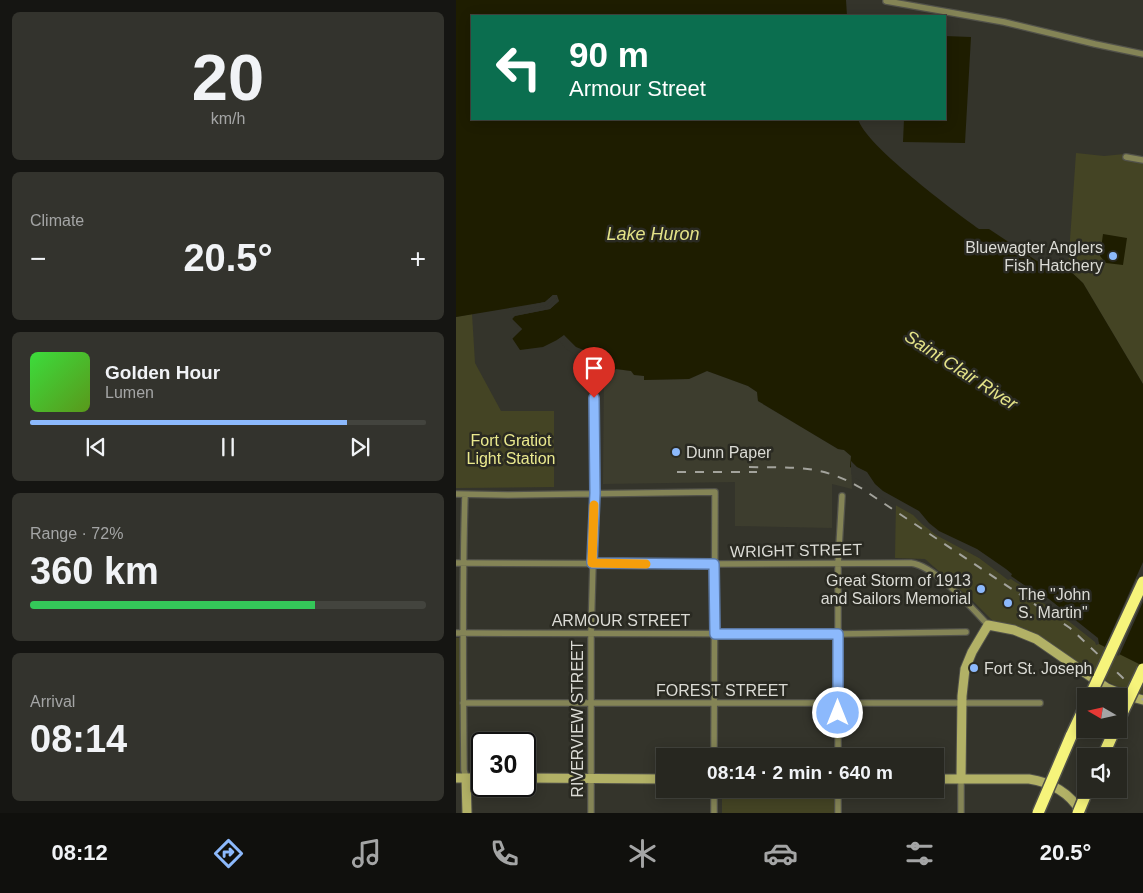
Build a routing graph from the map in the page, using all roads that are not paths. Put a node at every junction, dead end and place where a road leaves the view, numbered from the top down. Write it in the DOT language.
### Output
graph roads {
  1 [pos="886,1"];
  2 [pos="1143,54"];
  3 [pos="1126,157"];
  4 [pos="1143,160"];
  5 [pos="594,384"];
  6 [pos="595,493"];
  7 [pos="456,494"];
  8 [pos="465,494"];
  9 [pos="842,496"];
  10 [pos="459,563"];
  11 [pos="592,563"];
  12 [pos="714,564"];
  13 [pos="838,564"];
  14 [pos="1143,582"];
  15 [pos="988,625"];
  16 [pos="966,632"];
  17 [pos="456,633"];
  18 [pos="463,633"];
  19 [pos="591,634"];
  20 [pos="715,634"];
  21 [pos="838,634"];
  22 [pos="1143,668"];
  23 [pos="1094,688"];
  24 [pos="1143,700"];
  25 [pos="463,703"];
  26 [pos="592,703"];
  27 [pos="1040,703"];
  28 [pos="1127,703"];
  29 [pos="715,704"];
  30 [pos="838,704"];
  31 [pos="962,704"];
  32 [pos="1077,724"];
  33 [pos="714,748"];
  34 [pos="838,748"];
  35 [pos="456,778"];
  36 [pos="466,778"];
  37 [pos="471,778"];
  38 [pos="536,778"];
  39 [pos="592,779"];
  40 [pos="656,779"];
  41 [pos="944,779"];
  42 [pos="961,779"];
  43 [pos="714,798"];
  44 [pos="838,798"];
  45 [pos="1085,798"];
  46 [pos="468,813"];
  47 [pos="591,813"];
  48 [pos="714,813"];
  49 [pos="838,813"];
  50 [pos="961,813"];
  51 [pos="1038,813"];
  52 [pos="1079,813"];
  1 -- 2 [label="street"];
  3 -- 4 [label="street"];
  5 -- 6 [label="street, RIVERVIEW STREET"];
  6 -- 8 [label="street"];
  6 -- 11 [label="street, RIVERVIEW STREET"];
  6 -- 12 [label="street"];
  7 -- 8 [label="street"];
  8 -- 10 [label="street"];
  9 -- 13 [label="street"];
  10 -- 11 [label="street, WRIGHT STREET"];
  10 -- 18 [label="street"];
  11 -- 12 [label="street, WRIGHT STREET"];
  11 -- 19 [label="street, RIVERVIEW STREET"];
  12 -- 13 [label="street, WRIGHT STREET"];
  12 -- 20 [label="street"];
  13 -- 15 [label="street, WRIGHT STREET"];
  13 -- 21 [label="street"];
  14 -- 23 [label="highway, bridge"];
  15 -- 24 [label="street"];
  15 -- 31 [label="street"];
  16 -- 21 [label="street, ARMOUR STREET"];
  17 -- 18 [label="street, ARMOUR STREET"];
  18 -- 19 [label="street, ARMOUR STREET"];
  18 -- 25 [label="street"];
  19 -- 20 [label="street, ARMOUR STREET"];
  19 -- 26 [label="street, RIVERVIEW STREET"];
  20 -- 21 [label="street, ARMOUR STREET"];
  20 -- 29 [label="street"];
  21 -- 30 [label="street"];
  22 -- 28 [label="highway, bridge"];
  25 -- 26 [label="street, FOREST STREET"];
  25 -- 36 [label="street"];
  26 -- 29 [label="street, FOREST STREET"];
  26 -- 39 [label="street, RIVERVIEW STREET"];
  27 -- 31 [label="street, FOREST STREET"];
  29 -- 30 [label="street, FOREST STREET"];
  29 -- 33 [label="street"];
  30 -- 31 [label="street, FOREST STREET"];
  30 -- 34 [label="street"];
  31 -- 42 [label="street"];
  32 -- 51 [label="highway, bridge"];
  35 -- 36 [label="street"];
  36 -- 37 [label="street"];
  36 -- 46 [label="street"];
  38 -- 39 [label="street"];
  39 -- 40 [label="street"];
  39 -- 47 [label="street, RIVERVIEW STREET"];
  41 -- 42 [label="street"];
  42 -- 50 [label="street"];
  42 -- 52 [label="street"];
  43 -- 48 [label="street"];
  44 -- 49 [label="street"];
  45 -- 52 [label="highway, bridge"];
}
